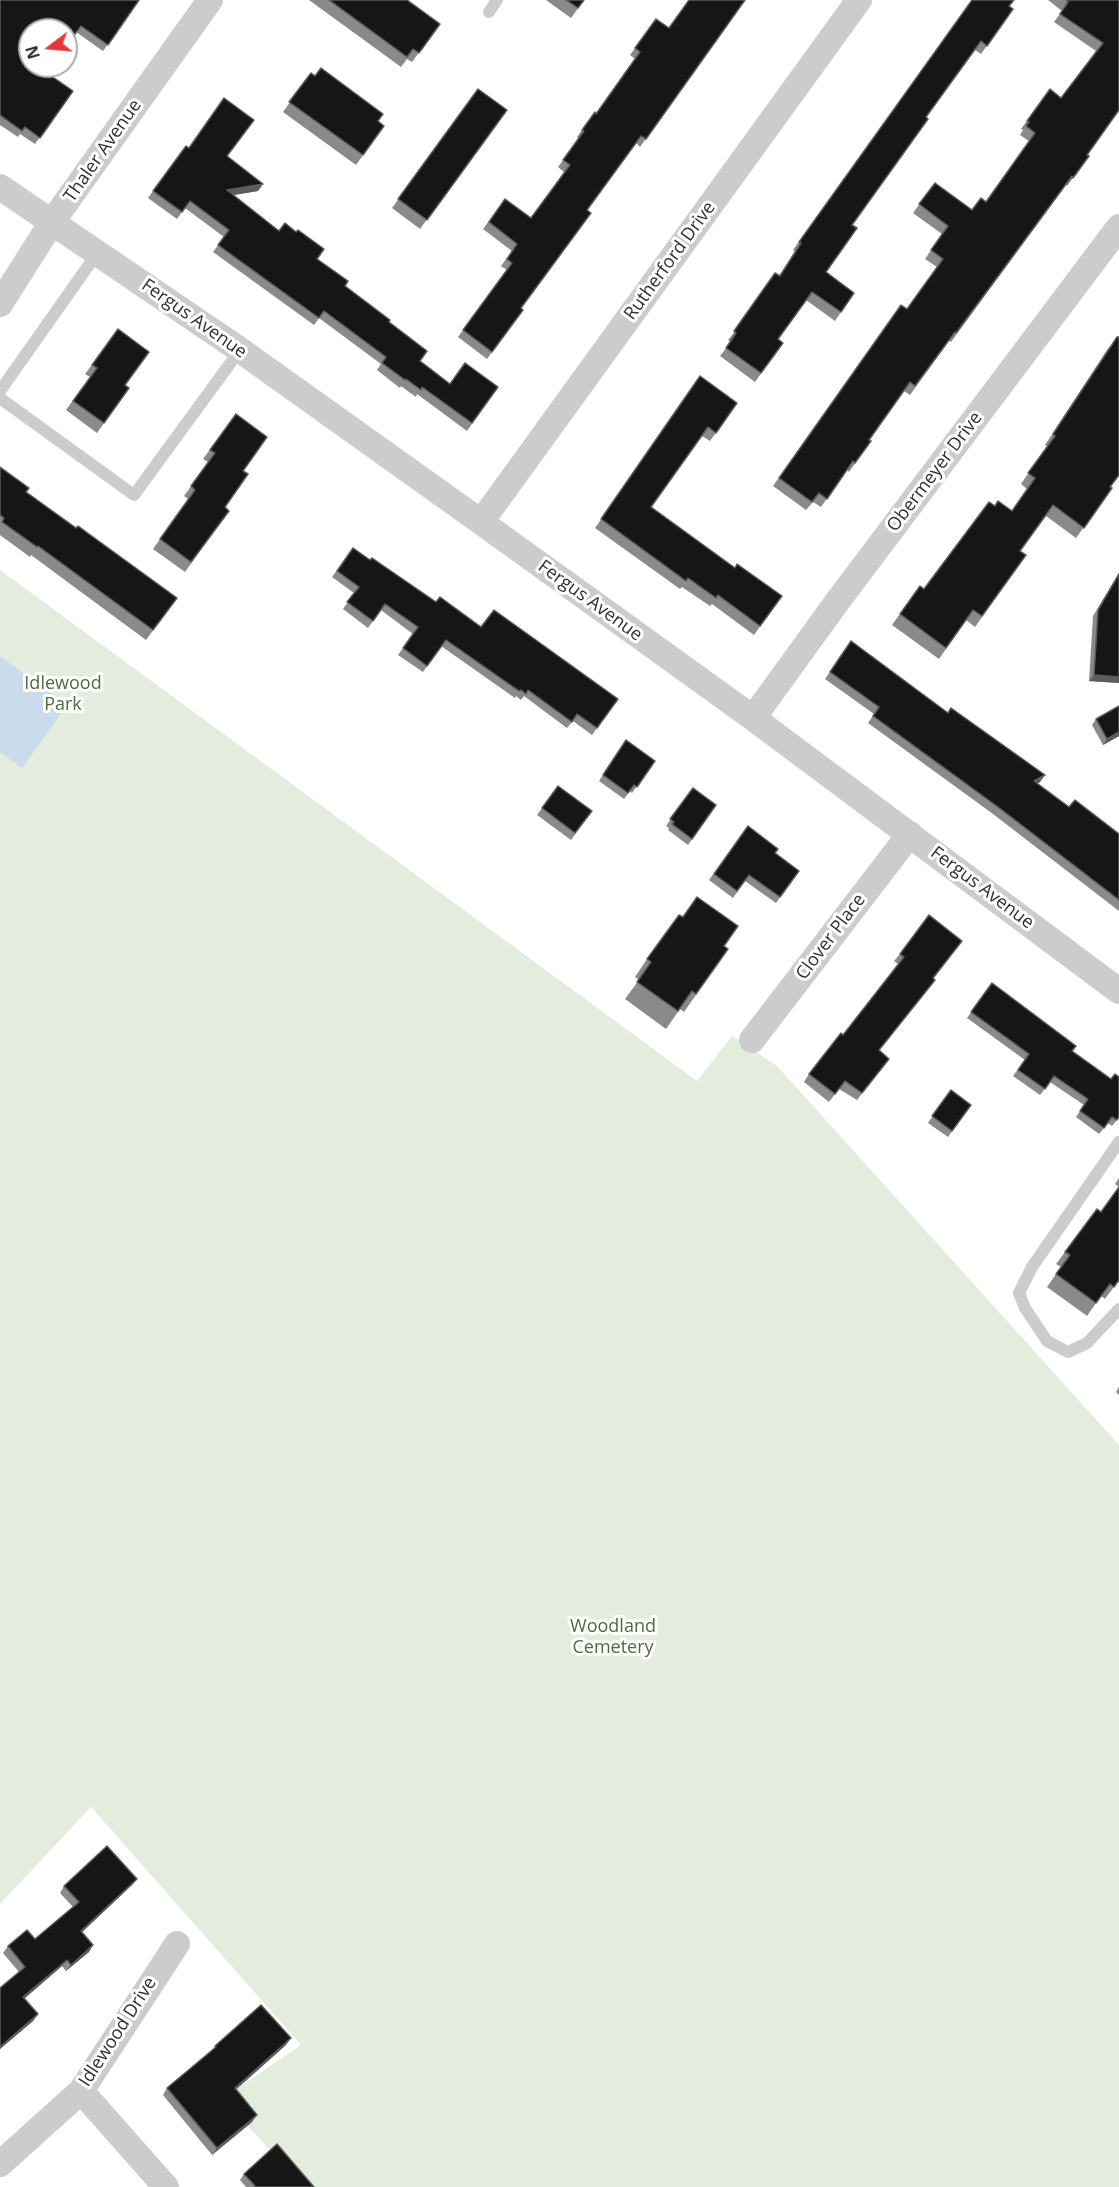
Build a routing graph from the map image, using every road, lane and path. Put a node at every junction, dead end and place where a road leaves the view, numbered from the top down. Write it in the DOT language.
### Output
graph roads {
  1 [pos="210,0"];
  2 [pos="497,0"];
  3 [pos="859,0"];
  4 [pos="489,12"];
  5 [pos="0,188"];
  6 [pos="52,222"];
  7 [pos="1119,227"];
  8 [pos="98,252"];
  9 [pos="0,304"];
  10 [pos="240,350"];
  11 [pos="0,391"];
  12 [pos="0,398"];
  13 [pos="481,522"];
  14 [pos="753,718"];
  15 [pos="910,834"];
  16 [pos="1119,991"];
  17 [pos="752,1040"];
  18 [pos="1119,1142"];
  19 [pos="1119,1309"];
  20 [pos="177,1944"];
  21 [pos="81,2091"];
  22 [pos="0,2164"];
  23 [pos="166,2187"];
  1 -- 6 [label="street, Thaler Avenue"];
  2 -- 4 [label="lane"];
  3 -- 13 [label="street, Rutherford Drive"];
  5 -- 6 [label="street, Fergus Avenue"];
  6 -- 8 [label="street, Fergus Avenue"];
  6 -- 9 [label="street, Thaler Avenue"];
  7 -- 14 [label="street, Obermeyer Drive"];
  8 -- 10 [label="street, Fergus Avenue"];
  8 -- 11 [label="lane"];
  10 -- 12 [label="lane"];
  10 -- 13 [label="street, Fergus Avenue"];
  13 -- 14 [label="street, Fergus Avenue"];
  14 -- 15 [label="street, Fergus Avenue"];
  15 -- 16 [label="street, Fergus Avenue"];
  15 -- 17 [label="street, Clover Place"];
  18 -- 19 [label="lane"];
  20 -- 21 [label="street, Idlewood Drive"];
  21 -- 22 [label="street, Idlewood Drive"];
  21 -- 23 [label="street"];
}
